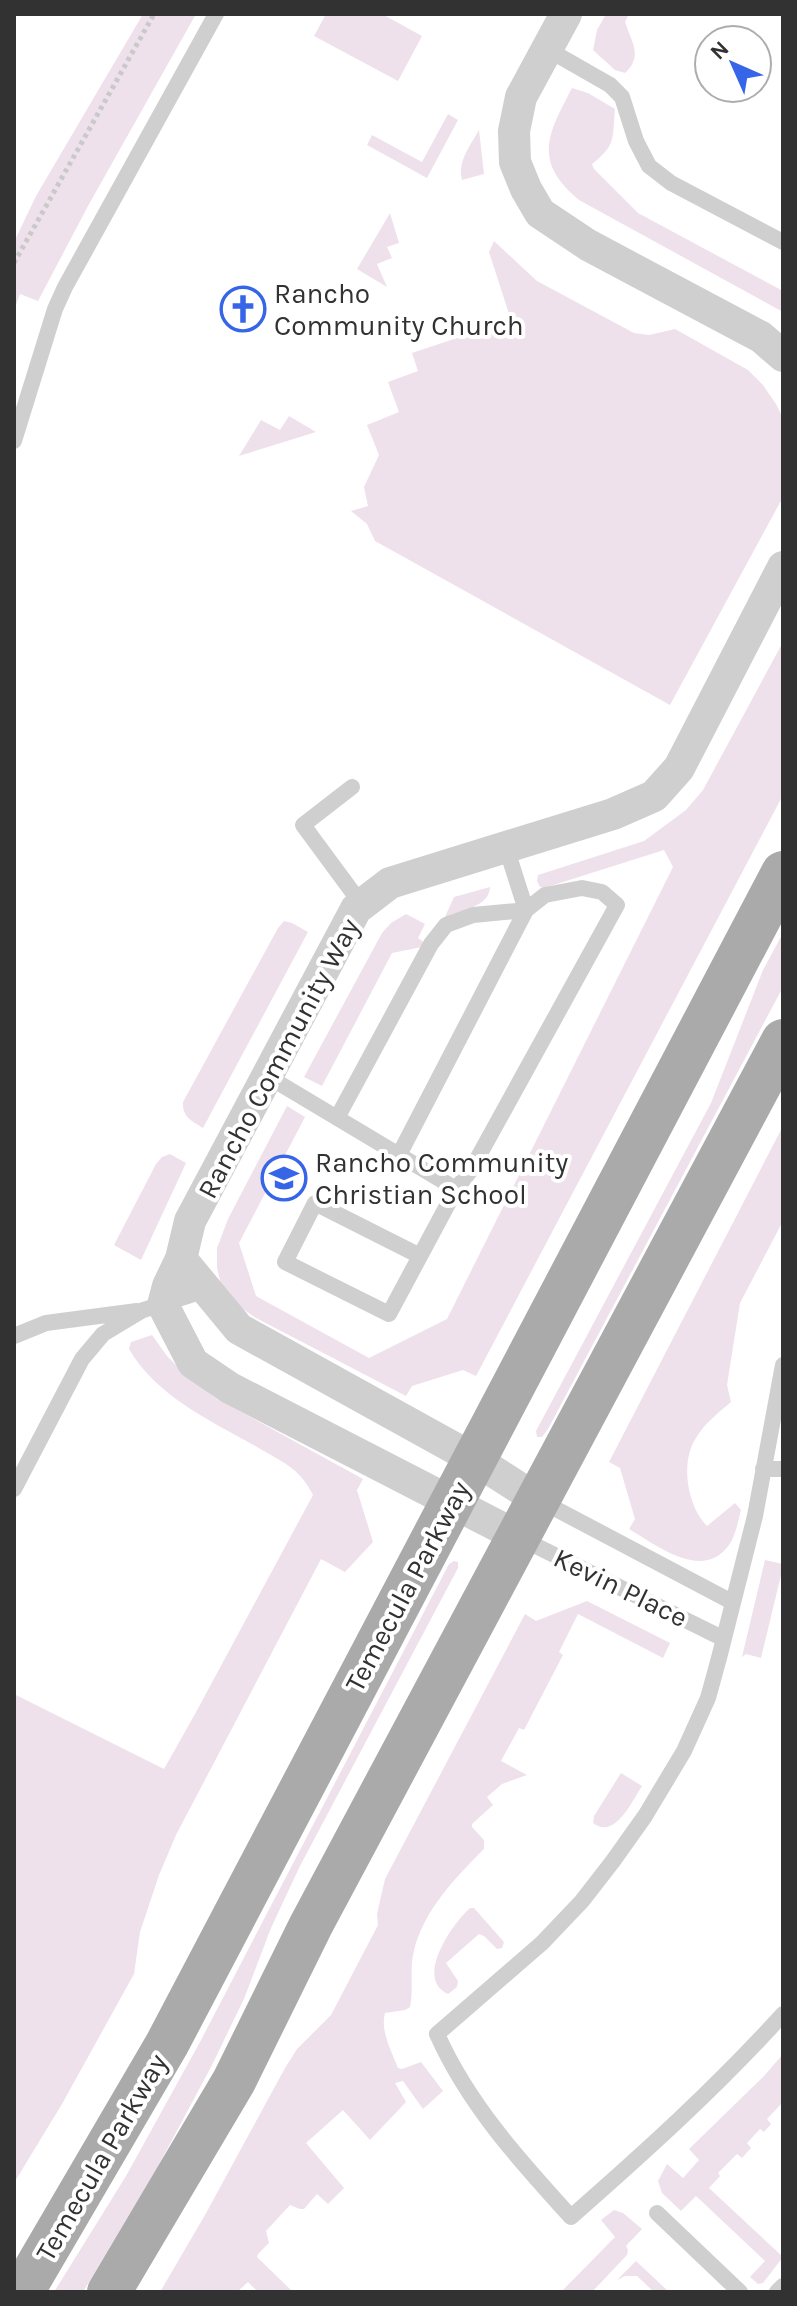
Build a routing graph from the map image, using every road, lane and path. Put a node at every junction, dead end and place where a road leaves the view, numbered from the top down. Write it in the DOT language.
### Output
graph roads {
  1 [pos="154,14"];
  2 [pos="216,14"];
  3 [pos="566,14"];
  4 [pos="547,49"];
  5 [pos="783,242"];
  6 [pos="14,263"];
  7 [pos="783,356"];
  8 [pos="14,441"];
  9 [pos="783,567"];
  10 [pos="352,787"];
  11 [pos="506,847"];
  12 [pos="783,873"];
  13 [pos="362,905"];
  14 [pos="526,910"];
  15 [pos="783,1041"];
  16 [pos="267,1076"];
  17 [pos="337,1118"];
  18 [pos="399,1155"];
  19 [pos="456,1189"];
  20 [pos="420,1256"];
  21 [pos="181,1259"];
  22 [pos="206,1290"];
  23 [pos="153,1308"];
  24 [pos="14,1336"];
  25 [pos="783,1365"];
  26 [pos="474,1459"];
  27 [pos="763,1469"];
  28 [pos="783,1469"];
  29 [pos="14,1489"];
  30 [pos="451,1502"];
  31 [pos="529,1518"];
  32 [pos="732,1602"];
  33 [pos="722,1638"];
  34 [pos="783,2014"];
  35 [pos="657,2213"];
  36 [pos="783,2286"];
  37 [pos="22,2292"];
  38 [pos="109,2292"];
  39 [pos="740,2292"];
  40 [pos="777,2292"];
  1 -- 6 [label="path"];
  2 -- 8 [label="lane"];
  3 -- 4 [label="street"];
  4 -- 5 [label="lane"];
  4 -- 7 [label="street"];
  9 -- 11 [label="street, Rancho Community Way"];
  10 -- 13 [label="lane"];
  11 -- 13 [label="street, Rancho Community Way"];
  11 -- 14 [label="lane"];
  12 -- 26 [label="main road, Temecula Parkway"];
  13 -- 16 [label="street, Rancho Community Way"];
  14 -- 17 [label="lane"];
  14 -- 18 [label="lane"];
  14 -- 19 [label="lane"];
  15 -- 31 [label="main road"];
  16 -- 17 [label="lane"];
  16 -- 21 [label="street, Rancho Community Way"];
  17 -- 18 [label="lane"];
  18 -- 19 [label="lane"];
  19 -- 20 [label="lane"];
  20 -- 20 [label="lane"];
  21 -- 22 [label="street"];
  21 -- 23 [label="street, Rancho Community Way"];
  22 -- 23 [label="lane"];
  22 -- 26 [label="street"];
  23 -- 24 [label="lane"];
  23 -- 29 [label="lane"];
  23 -- 30 [label="street"];
  25 -- 27 [label="lane"];
  26 -- 30 [label="main road, Temecula Parkway"];
  26 -- 31 [label="street"];
  27 -- 28 [label="lane"];
  27 -- 32 [label="lane"];
  30 -- 31 [label="street"];
  30 -- 37 [label="main road, Temecula Parkway"];
  31 -- 32 [label="lane, Kevin Place"];
  31 -- 33 [label="lane, Kevin Place"];
  31 -- 38 [label="main road"];
  32 -- 33 [label="lane"];
  33 -- 34 [label="lane"];
  35 -- 39 [label="lane"];
  36 -- 40 [label="lane"];
}
